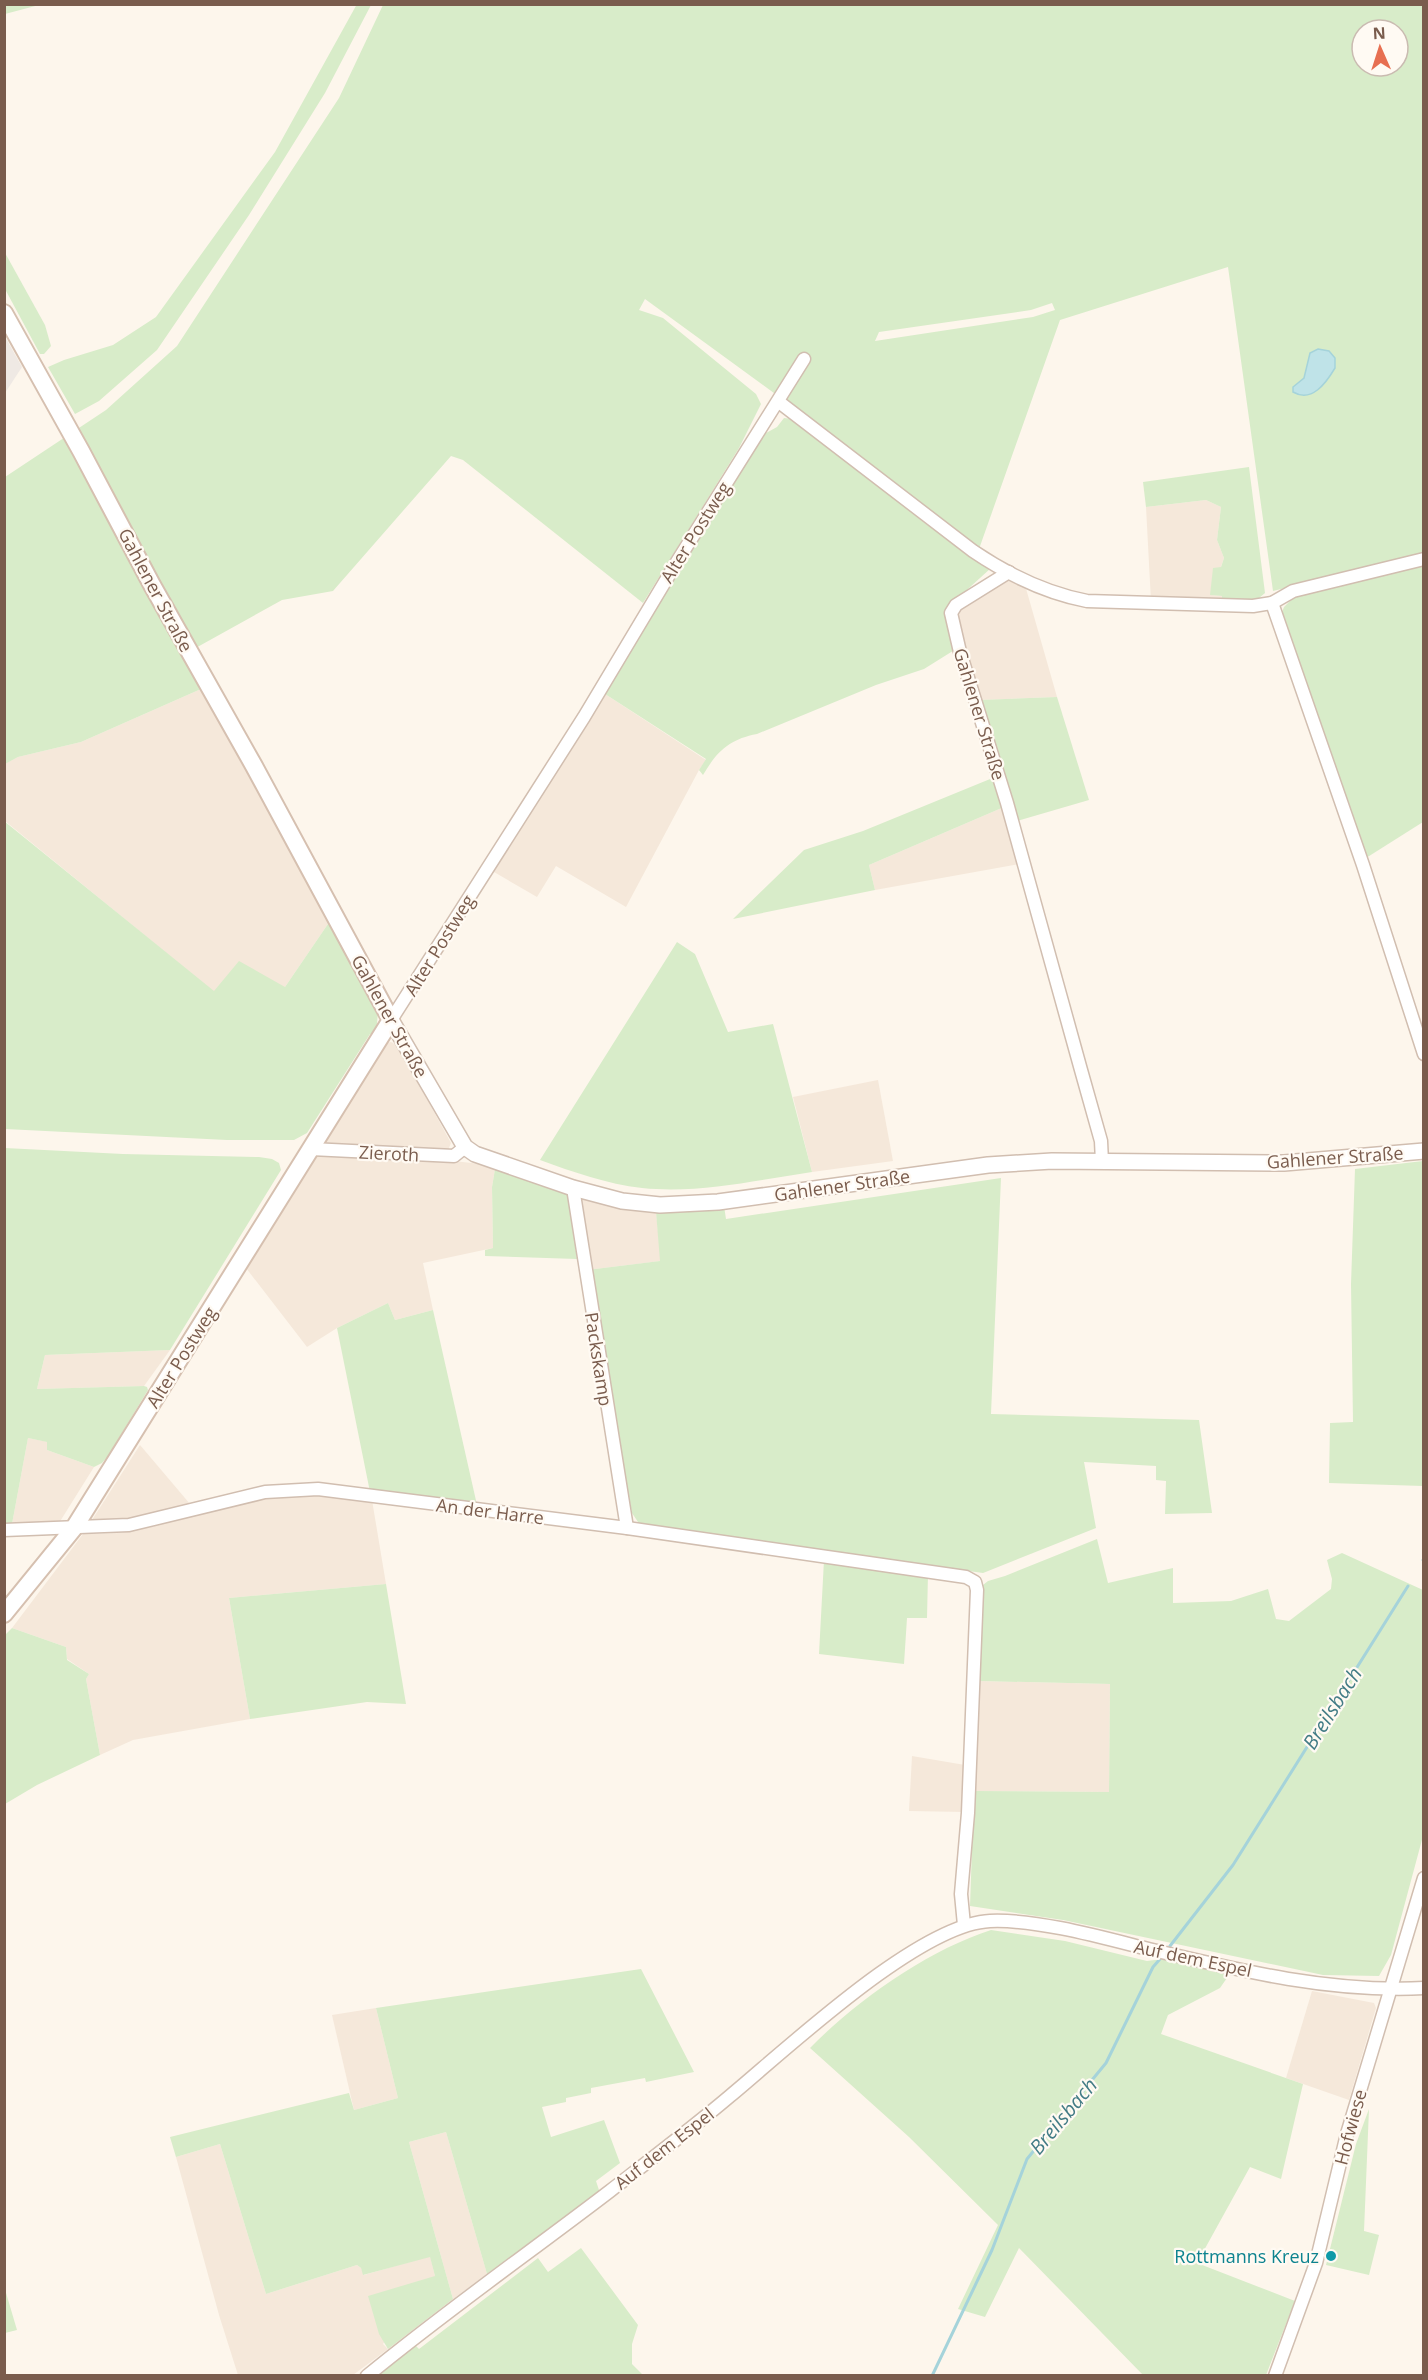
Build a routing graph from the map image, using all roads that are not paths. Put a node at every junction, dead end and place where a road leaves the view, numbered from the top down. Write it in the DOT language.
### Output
graph roads {
  1 [pos="4,313"];
  2 [pos="804,359"];
  3 [pos="779,402"];
  4 [pos="1424,559"];
  5 [pos="1010,572"];
  6 [pos="1272,603"];
  7 [pos="391,1020"];
  8 [pos="1424,1054"];
  9 [pos="465,1147"];
  10 [pos="311,1149"];
  11 [pos="1424,1151"];
  12 [pos="1102,1162"];
  13 [pos="573,1188"];
  14 [pos="75,1527"];
  15 [pos="627,1528"];
  16 [pos="4,1530"];
  17 [pos="4,1614"];
  18 [pos="1424,1878"];
  19 [pos="964,1924"];
  20 [pos="1390,1988"];
  21 [pos="1424,1988"];
  22 [pos="366,2376"];
  23 [pos="1275,2376"];
  1 -- 7 [label="main road, Gahlener Straße"];
  2 -- 3 [label="street, Alter Postweg"];
  3 -- 5 [label="street"];
  3 -- 7 [label="street, Alter Postweg"];
  4 -- 6 [label="street"];
  5 -- 6 [label="street"];
  5 -- 12 [label="street, Gahlener Straße"];
  6 -- 8 [label="street"];
  7 -- 9 [label="street, Gahlener Straße"];
  7 -- 10 [label="main road, Alter Postweg"];
  9 -- 10 [label="street, Zieroth"];
  9 -- 13 [label="street, Gahlener Straße"];
  10 -- 14 [label="main road, Alter Postweg"];
  11 -- 12 [label="street, Gahlener Straße"];
  12 -- 13 [label="street, Gahlener Straße"];
  13 -- 15 [label="street, Packskamp"];
  14 -- 15 [label="street, An der Harre"];
  14 -- 16 [label="street, An der Harre"];
  14 -- 17 [label="main road, Alter Postweg"];
  15 -- 19 [label="street, An der Harre"];
  18 -- 20 [label="street, Hofwiese"];
  19 -- 20 [label="street, Auf dem Espel"];
  19 -- 22 [label="street, Auf dem Espel"];
  20 -- 21 [label="street, Auf dem Espel"];
  20 -- 23 [label="street, Hofwiese"];
}
